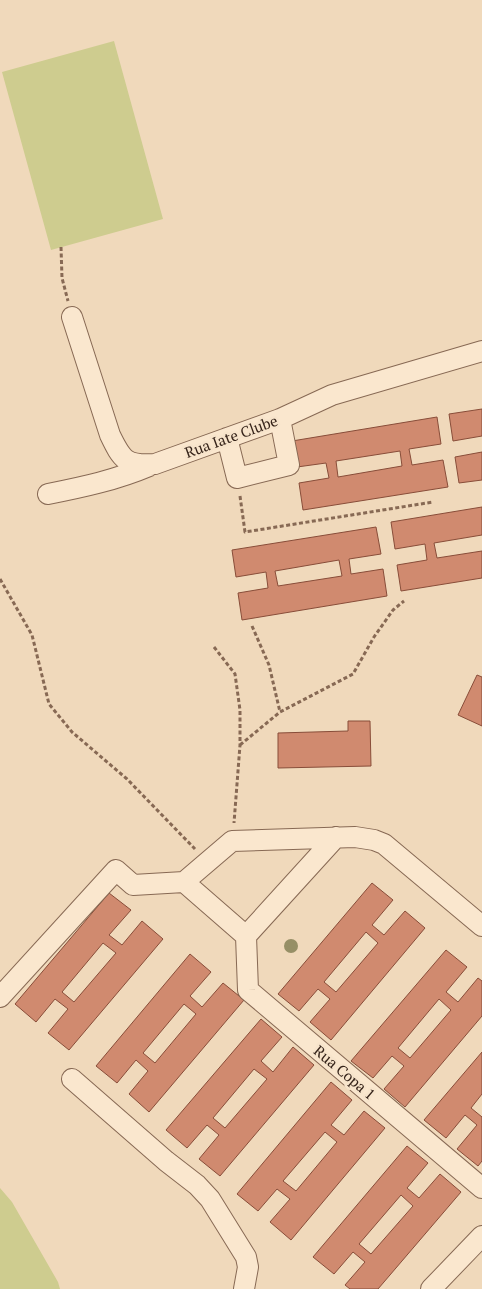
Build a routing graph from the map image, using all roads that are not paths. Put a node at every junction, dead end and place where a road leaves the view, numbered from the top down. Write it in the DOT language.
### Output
graph roads {
  1 [pos="72,317"];
  2 [pos="482,352"];
  3 [pos="280,419"];
  4 [pos="227,438"];
  5 [pos="155,464"];
  6 [pos="48,494"];
  7 [pos="336,837"];
  8 [pos="184,882"];
  9 [pos="482,926"];
  10 [pos="246,936"];
  11 [pos="0,997"];
  12 [pos="72,1080"];
  13 [pos="482,1188"];
  14 [pos="482,1236"];
  15 [pos="244,1289"];
  16 [pos="432,1289"];
  1 -- 5 [label="street, Rua Iate Clube"];
  2 -- 3 [label="street, Rua Iate Clube"];
  3 -- 4 [label="street, Rua Iate Clube"];
  3 -- 4 [label="street"];
  4 -- 5 [label="street, Rua Iate Clube"];
  5 -- 6 [label="street"];
  7 -- 8 [label="street"];
  7 -- 9 [label="street"];
  7 -- 10 [label="street"];
  8 -- 10 [label="street"];
  8 -- 11 [label="street"];
  10 -- 13 [label="street, Rua Copa 1"];
  12 -- 15 [label="street"];
  14 -- 16 [label="street"];
}
